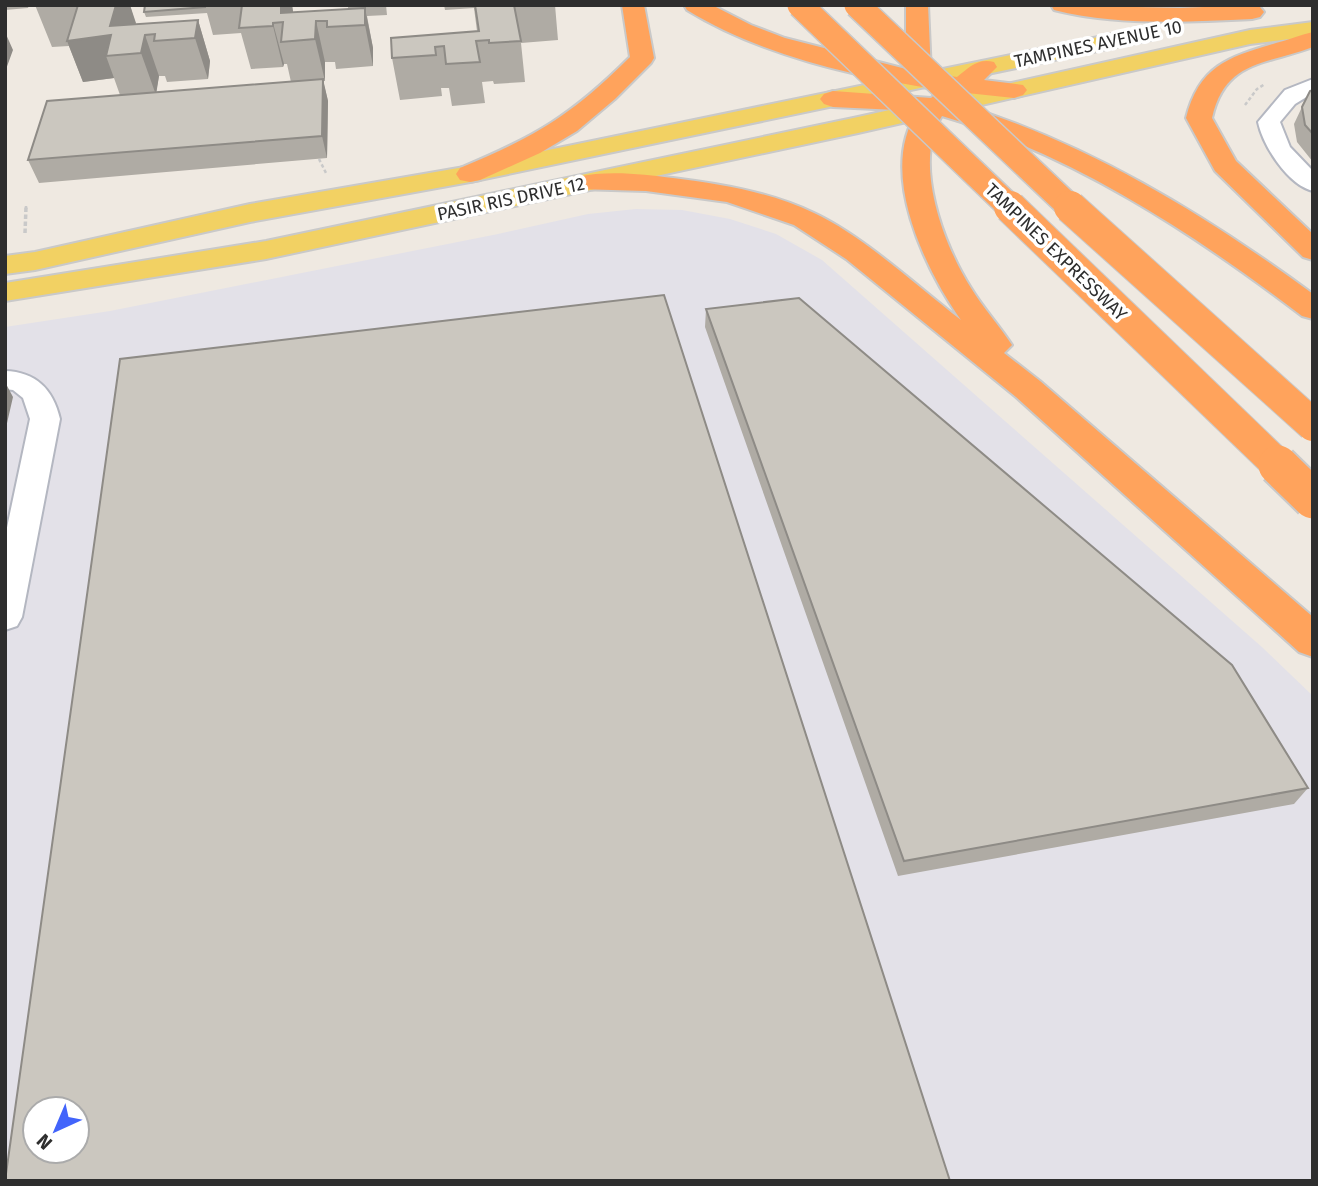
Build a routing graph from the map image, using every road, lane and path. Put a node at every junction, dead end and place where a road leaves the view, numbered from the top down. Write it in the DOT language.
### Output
graph roads {
  1 [pos="633,5"];
  2 [pos="695,5"];
  3 [pos="800,5"];
  4 [pos="857,5"];
  5 [pos="917,5"];
  6 [pos="1062,5"];
  7 [pos="1262,10"];
  8 [pos="1313,29"];
  9 [pos="1313,39"];
  10 [pos="985,66"];
  11 [pos="919,80"];
  12 [pos="1313,85"];
  13 [pos="962,87"];
  14 [pos="1014,90"];
  15 [pos="833,99"];
  16 [pos="894,101"];
  17 [pos="937,106"];
  18 [pos="859,125"];
  19 [pos="319,159"];
  20 [pos="323,168"];
  21 [pos="470,174"];
  22 [pos="587,183"];
  23 [pos="1313,184"];
  24 [pos="26,206"];
  25 [pos="25,233"];
  26 [pos="1313,251"];
  27 [pos="5,265"];
  28 [pos="5,292"];
  29 [pos="1313,309"];
  30 [pos="5,380"];
  31 [pos="1028,389"];
  32 [pos="1313,425"];
  33 [pos="1313,499"];
  34 [pos="5,617"];
  35 [pos="1313,641"];
  1 -- 21 [label="highway"];
  2 -- 11 [label="highway"];
  3 -- 33 [label="highway, TAMPINES EXPRESSWAY, bridge"];
  4 -- 32 [label="highway, TAMPINES EXPRESSWAY, bridge"];
  5 -- 11 [label="highway"];
  6 -- 7 [label="highway"];
  7 -- 10 [label="main road, TAMPINES AVENUE 10"];
  8 -- 14 [label="main road, TAMPINES AVENUE 10"];
  9 -- 26 [label="highway"];
  10 -- 11 [label="main road, PASIR RIS DRIVE 12"];
  10 -- 13 [label="highway"];
  11 -- 13 [label="highway"];
  11 -- 15 [label="main road, PASIR RIS DRIVE 12"];
  11 -- 16 [label="highway"];
  12 -- 23 [label="lane"];
  13 -- 14 [label="highway"];
  13 -- 17 [label="highway"];
  14 -- 17 [label="main road, PASIR RIS DRIVE 12"];
  15 -- 16 [label="highway"];
  15 -- 21 [label="main road, PASIR RIS DRIVE 12"];
  16 -- 17 [label="highway"];
  16 -- 18 [label="highway"];
  17 -- 18 [label="main road, PASIR RIS DRIVE 12"];
  17 -- 29 [label="highway"];
  17 -- 31 [label="highway"];
  18 -- 22 [label="main road, PASIR RIS DRIVE 12"];
  19 -- 20 [label="path"];
  21 -- 27 [label="main road, PASIR RIS DRIVE 12"];
  22 -- 28 [label="main road, PASIR RIS DRIVE 12"];
  22 -- 31 [label="highway"];
  24 -- 25 [label="path"];
  30 -- 34 [label="lane"];
  31 -- 35 [label="highway"];
}
